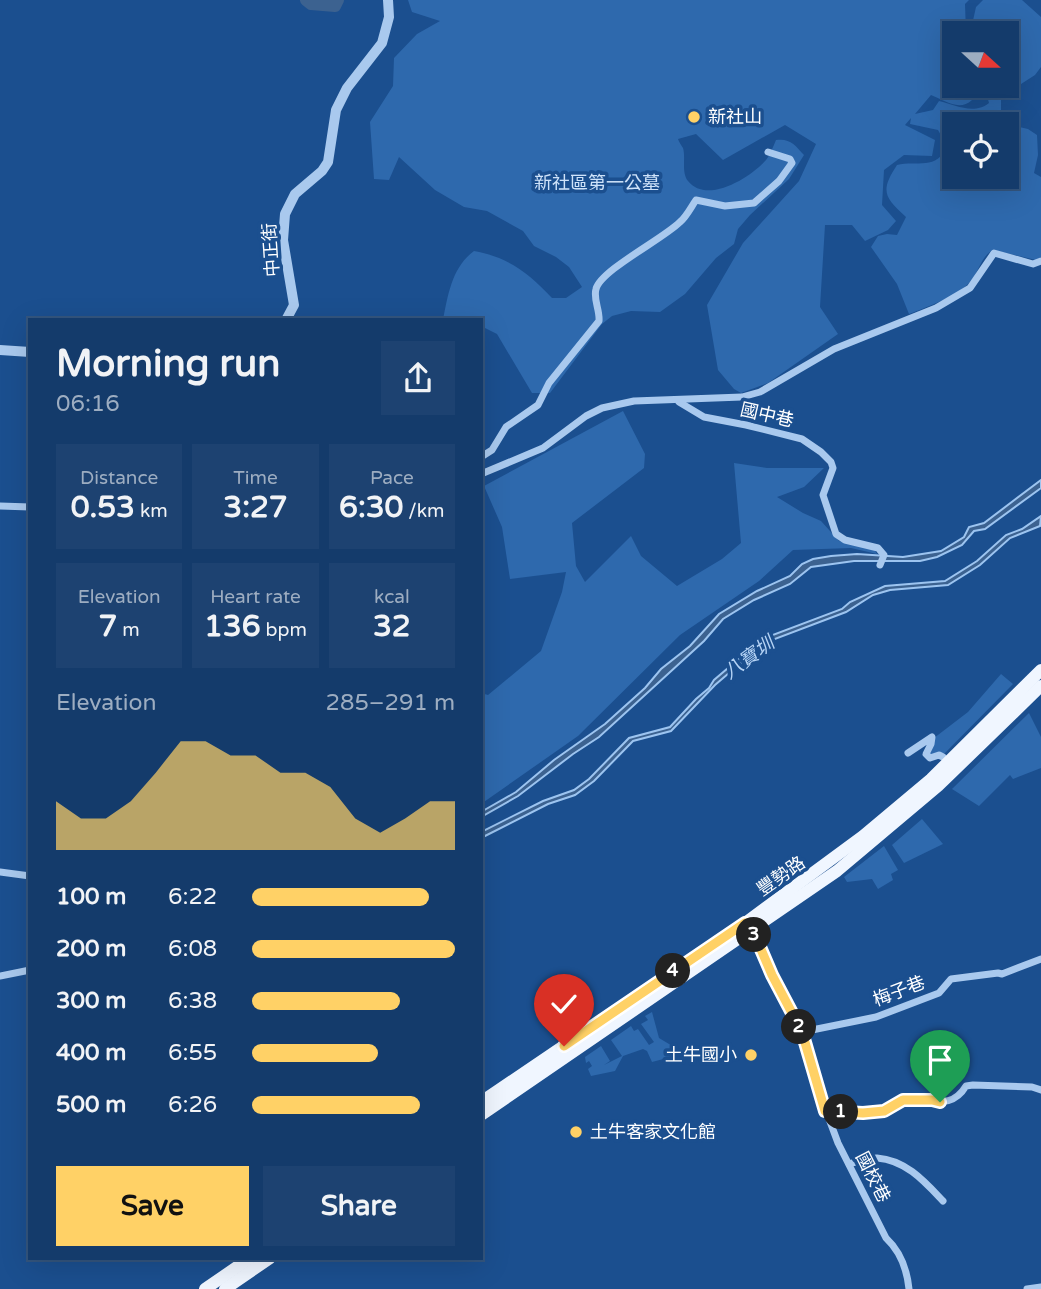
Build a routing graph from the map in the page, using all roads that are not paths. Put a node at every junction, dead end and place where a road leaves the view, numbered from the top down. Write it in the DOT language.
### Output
graph roads {
  1 [pos="387,0"];
  2 [pos="768,152"];
  3 [pos="1041,261"];
  4 [pos="287,318"];
  5 [pos="0,350"];
  6 [pos="28,352"];
  7 [pos="678,401"];
  8 [pos="483,456"];
  9 [pos="483,473"];
  10 [pos="0,506"];
  11 [pos="28,507"];
  12 [pos="880,565"];
  13 [pos="1041,670"];
  14 [pos="1041,686"];
  15 [pos="908,753"];
  16 [pos="943,757"];
  17 [pos="0,872"];
  18 [pos="28,876"];
  19 [pos="748,927"];
  20 [pos="1041,959"];
  21 [pos="28,970"];
  22 [pos="0,976"];
  23 [pos="551,1024"];
  24 [pos="586,1031"];
  25 [pos="802,1032"];
  26 [pos="1041,1090"];
  27 [pos="483,1101"];
  28 [pos="825,1111"];
  29 [pos="483,1114"];
  30 [pos="849,1164"];
  31 [pos="943,1200"];
  32 [pos="247,1260"];
  33 [pos="267,1260"];
  34 [pos="1041,1287"];
  35 [pos="205,1289"];
  36 [pos="225,1289"];
  37 [pos="909,1289"];
  38 [pos="1027,1289"];
  1 -- 4 [label="street, 中正街"];
  2 -- 8 [label="street"];
  3 -- 7 [label="street"];
  5 -- 6 [label="street"];
  7 -- 9 [label="street"];
  7 -- 12 [label="street, 國中巷"];
  10 -- 11 [label="street"];
  13 -- 19 [label="main road, 豐勢路"];
  14 -- 19 [label="main road, 豐勢路"];
  15 -- 16 [label="street"];
  17 -- 18 [label="street"];
  19 -- 24 [label="main road, 豐勢路"];
  19 -- 25 [label="street, 國校巷"];
  19 -- 29 [label="main road, 豐勢路"];
  20 -- 25 [label="street, 梅子巷"];
  21 -- 22 [label="street"];
  23 -- 24 [label="street"];
  24 -- 27 [label="main road, 豐勢路"];
  25 -- 28 [label="street, 國校巷"];
  26 -- 28 [label="street"];
  28 -- 30 [label="street, 國校巷"];
  30 -- 31 [label="street"];
  30 -- 37 [label="street, 國校巷"];
  32 -- 35 [label="main road"];
  33 -- 36 [label="main road"];
  34 -- 38 [label="street"];
}
